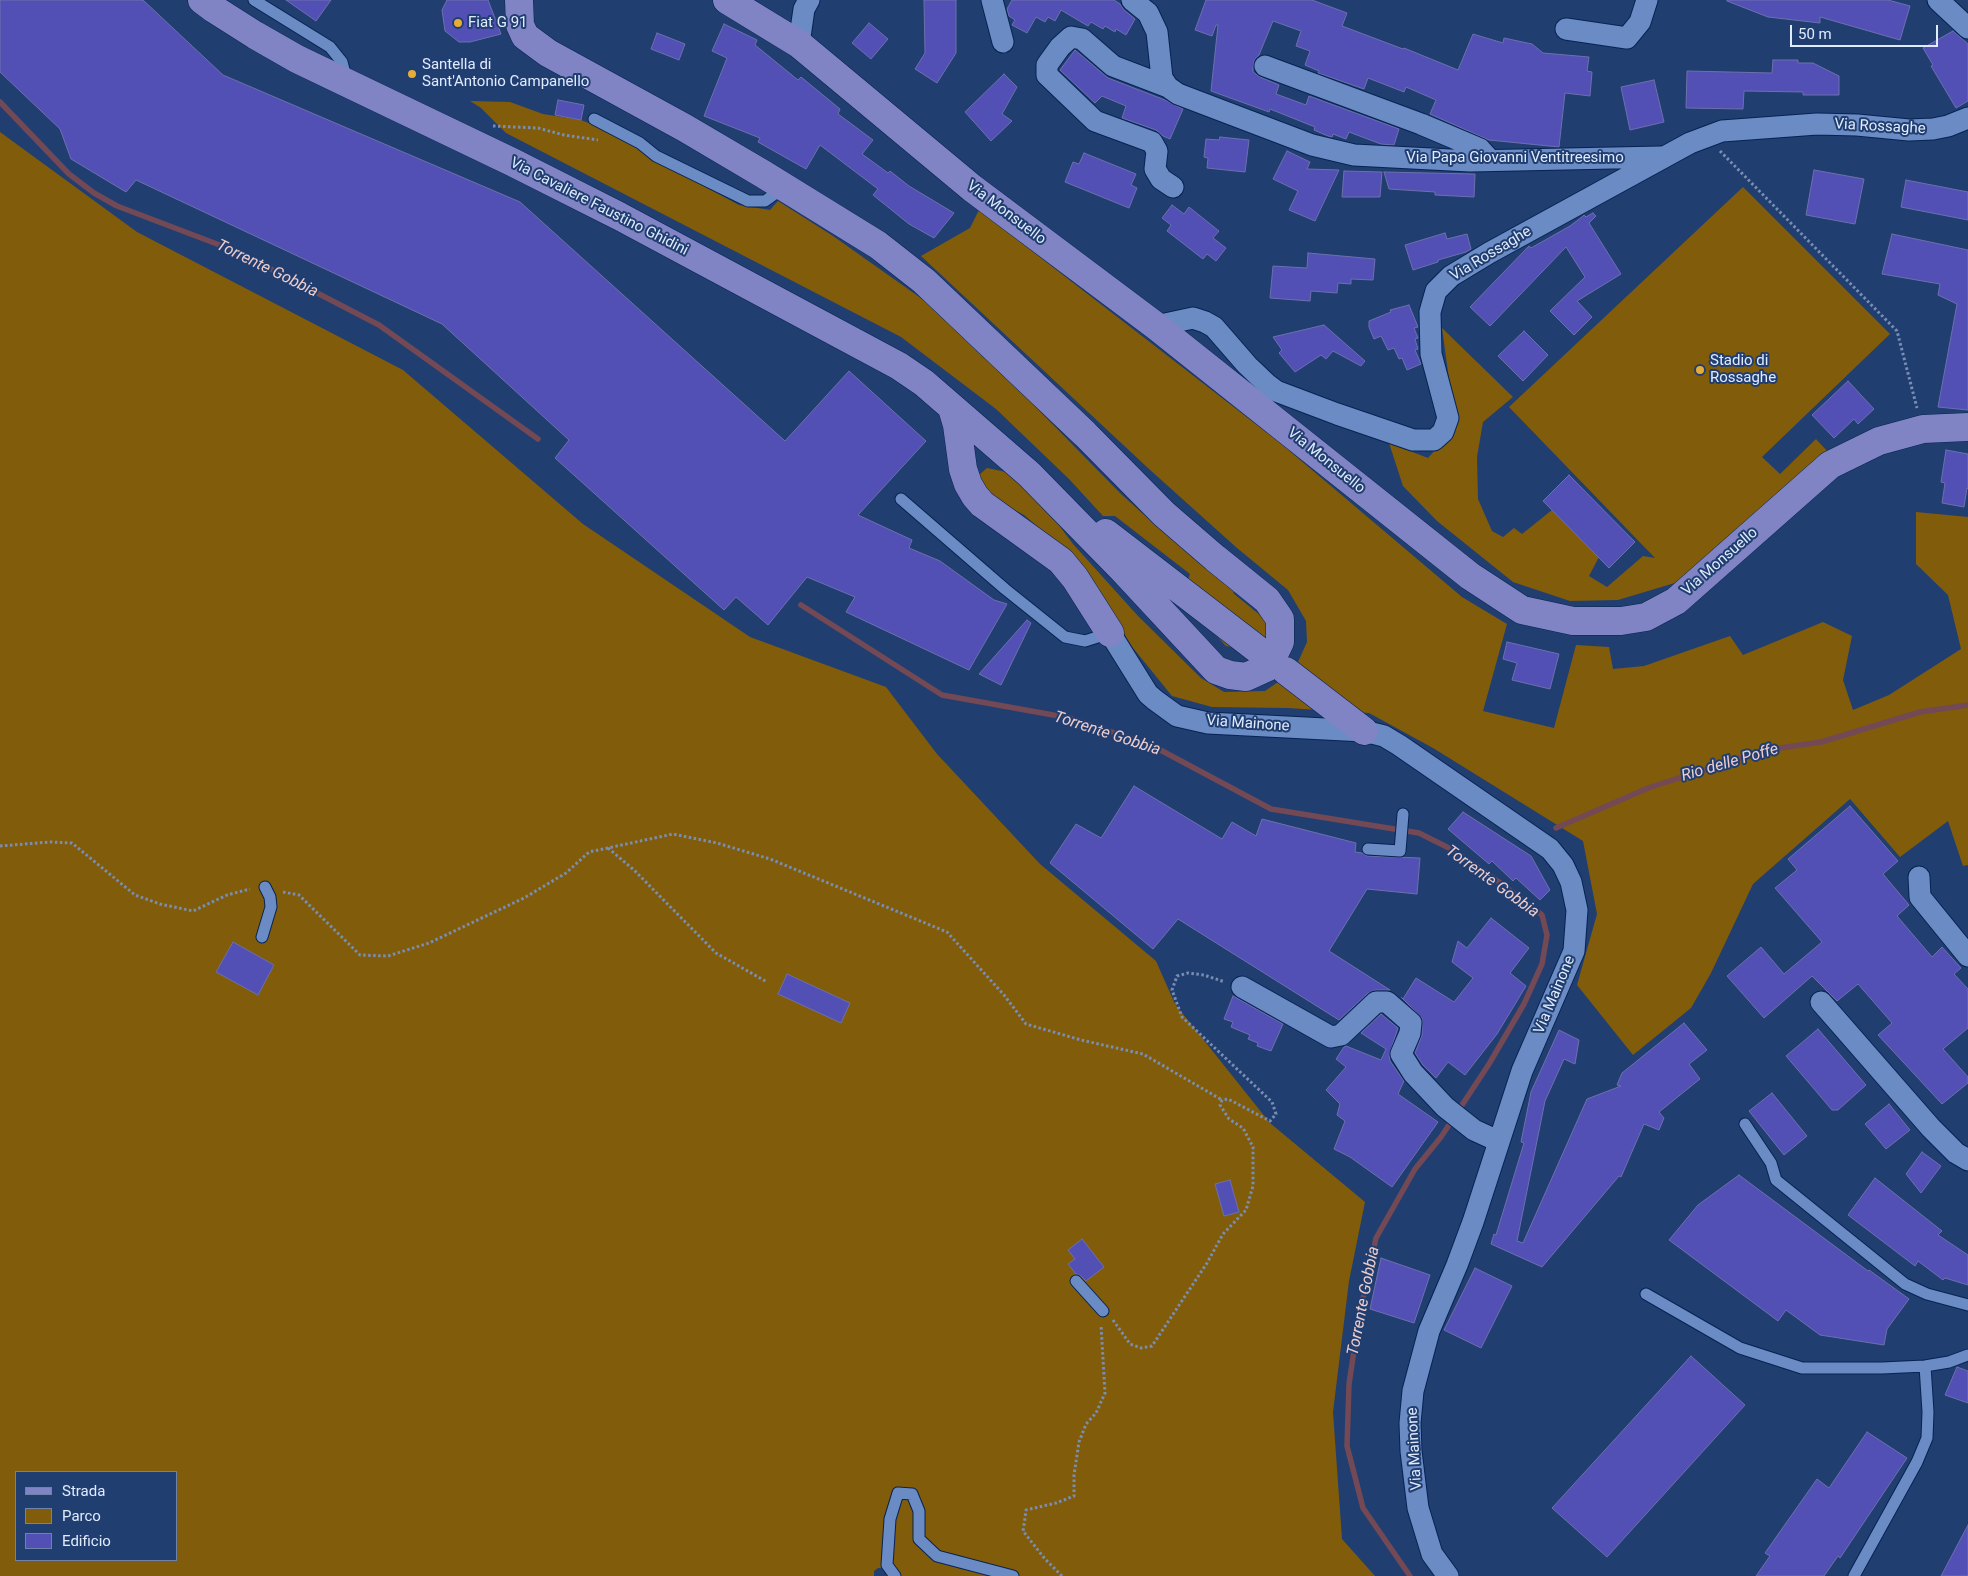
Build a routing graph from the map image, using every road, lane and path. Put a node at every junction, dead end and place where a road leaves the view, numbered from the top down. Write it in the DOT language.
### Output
graph roads {
  1 [pos="202,0"];
  2 [pos="254,0"];
  3 [pos="519,0"];
  4 [pos="809,0"];
  5 [pos="992,0"];
  6 [pos="1132,0"];
  7 [pos="1647,0"];
  8 [pos="1938,0"];
  9 [pos="735,1"];
  10 [pos="1968,28"];
  11 [pos="1566,29"];
  12 [pos="1003,42"];
  13 [pos="799,44"];
  14 [pos="1265,66"];
  15 [pos="348,84"];
  16 [pos="1168,87"];
  17 [pos="1968,118"];
  18 [pos="594,119"];
  19 [pos="488,126"];
  20 [pos="1706,137"];
  21 [pos="607,141"];
  22 [pos="1664,157"];
  23 [pos="1490,160"];
  24 [pos="785,187"];
  25 [pos="1173,187"];
  26 [pos="1156,326"];
  27 [pos="952,408"];
  28 [pos="1968,427"];
  29 [pos="1923,429"];
  30 [pos="989,440"];
  31 [pos="963,468"];
  32 [pos="1025,470"];
  33 [pos="901,499"];
  34 [pos="1110,633"];
  35 [pos="1257,649"];
  36 [pos="1286,671"];
  37 [pos="1364,731"];
  38 [pos="1403,814"];
  39 [pos="0,846"];
  40 [pos="608,847"];
  41 [pos="1368,849"];
  42 [pos="1919,877"];
  43 [pos="265,887"];
  44 [pos="262,937"];
  45 [pos="1968,956"];
  46 [pos="767,982"];
  47 [pos="1242,987"];
  48 [pos="1821,1002"];
  49 [pos="1222,1100"];
  50 [pos="1745,1124"];
  51 [pos="1498,1141"];
  52 [pos="1968,1160"];
  53 [pos="1076,1280"];
  54 [pos="1646,1294"];
  55 [pos="1968,1305"];
  56 [pos="1103,1311"];
  57 [pos="1968,1355"];
  58 [pos="1925,1366"];
  59 [pos="895,1576"];
  60 [pos="1013,1576"];
  61 [pos="1062,1576"];
  62 [pos="1448,1576"];
  63 [pos="1854,1576"];
  1 -- 15 [label="main road, Via Cavaliere Faustino Ghidini"];
  2 -- 15 [label="lane"];
  3 -- 24 [label="main road"];
  4 -- 13 [label="street"];
  5 -- 12 [label="street"];
  6 -- 16 [label="street"];
  7 -- 11 [label="street"];
  8 -- 10 [label="street"];
  9 -- 13 [label="main road, Via Monsuello"];
  13 -- 26 [label="main road, Via Monsuello"];
  14 -- 23 [label="street"];
  15 -- 27 [label="main road, Via Cavaliere Faustino Ghidini"];
  16 -- 23 [label="street, Via Papa Giovanni Ventitreesimo"];
  16 -- 25 [label="street, Via Papa Giovanni Ventitreesimo"];
  17 -- 20 [label="street, Via Rossaghe"];
  18 -- 24 [label="lane"];
  19 -- 21 [label="path"];
  20 -- 22 [label="street, Via Rossaghe"];
  20 -- 29 [label="path"];
  22 -- 23 [label="street, Via Papa Giovanni Ventitreesimo"];
  22 -- 26 [label="street, Via Rossaghe"];
  24 -- 32 [label="main road"];
  26 -- 29 [label="main road, Via Monsuello"];
  27 -- 30 [label="main road, Via Cavaliere Faustino Ghidini"];
  27 -- 31 [label="main road"];
  28 -- 29 [label="main road, Via Monsuello"];
  30 -- 31 [label="main road"];
  30 -- 32 [label="main road"];
  31 -- 34 [label="main road"];
  32 -- 35 [label="main road"];
  33 -- 34 [label="lane"];
  34 -- 37 [label="street, Via Mainone"];
  36 -- 37 [label="main road"];
  37 -- 51 [label="street, Via Mainone"];
  38 -- 41 [label="lane"];
  39 -- 43 [label="path"];
  40 -- 43 [label="path"];
  40 -- 46 [label="path"];
  40 -- 49 [label="path"];
  42 -- 45 [label="street"];
  43 -- 44 [label="lane"];
  47 -- 49 [label="path"];
  47 -- 51 [label="street"];
  48 -- 52 [label="street"];
  49 -- 56 [label="path"];
  50 -- 55 [label="lane"];
  51 -- 62 [label="street, Via Mainone"];
  53 -- 56 [label="lane"];
  54 -- 58 [label="lane"];
  56 -- 61 [label="path"];
  57 -- 58 [label="lane"];
  58 -- 63 [label="lane"];
  59 -- 60 [label="lane"];
}
